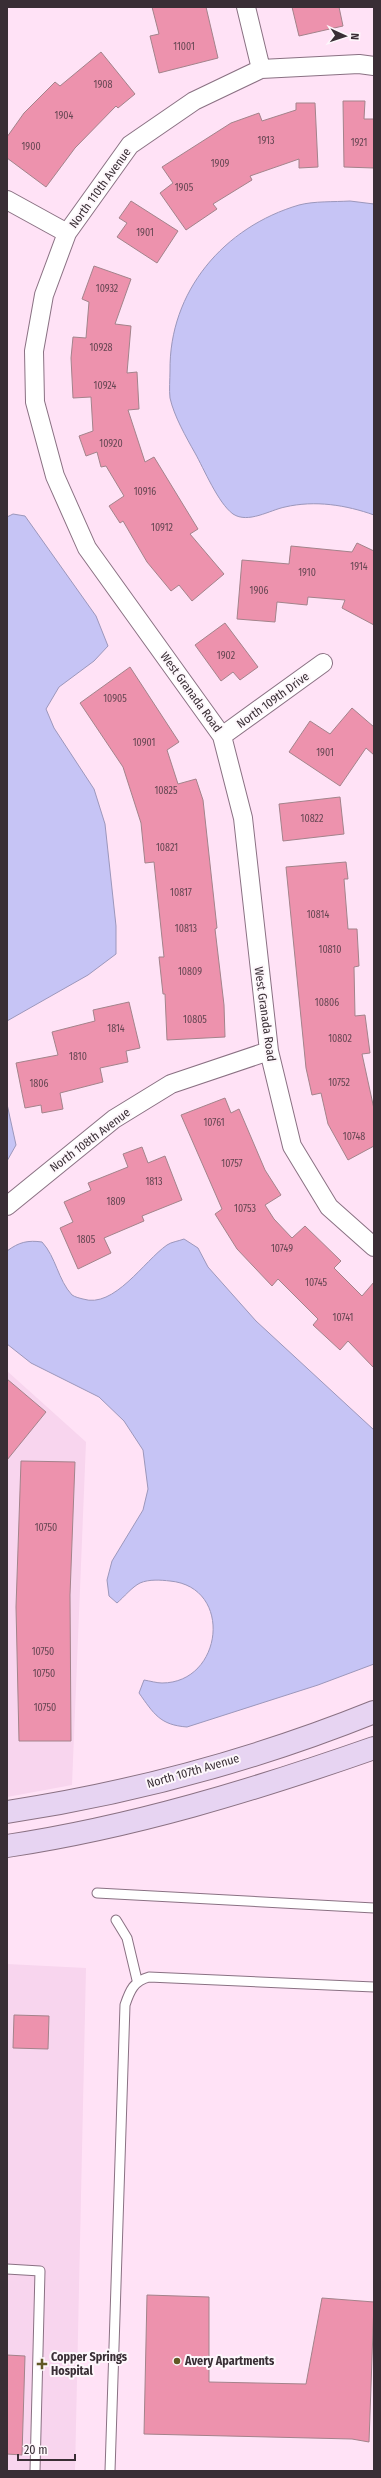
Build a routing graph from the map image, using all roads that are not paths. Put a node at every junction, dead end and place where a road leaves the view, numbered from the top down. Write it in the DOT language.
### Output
graph roads {
  1 [pos="246,7"];
  2 [pos="374,66"];
  3 [pos="261,69"];
  4 [pos="7,200"];
  5 [pos="67,234"];
  6 [pos="323,663"];
  7 [pos="222,736"];
  8 [pos="269,1051"];
  9 [pos="7,1206"];
  10 [pos="374,1247"];
  11 [pos="373,1715"];
  12 [pos="374,1748"];
  13 [pos="7,1812"];
  14 [pos="7,1846"];
  15 [pos="97,1894"];
  16 [pos="374,1908"];
  17 [pos="116,1920"];
  18 [pos="137,1980"];
  19 [pos="374,1987"];
  20 [pos="7,2269"];
  21 [pos="35,2471"];
  22 [pos="110,2471"];
  1 -- 3 [label="street"];
  2 -- 3 [label="street, North 110th Avenue"];
  3 -- 5 [label="street, North 110th Avenue"];
  4 -- 5 [label="street, North 110th Avenue"];
  5 -- 7 [label="street, West Granada Road"];
  6 -- 7 [label="street, North 109th Drive"];
  7 -- 8 [label="street, West Granada Road"];
  8 -- 9 [label="street, North 108th Avenue"];
  8 -- 10 [label="street, West Granada Road"];
  11 -- 13 [label="main road, North 107th Avenue"];
  12 -- 14 [label="main road"];
  15 -- 16 [label="lane"];
  17 -- 18 [label="lane"];
  18 -- 19 [label="lane"];
  18 -- 22 [label="lane"];
  20 -- 21 [label="lane"];
}
